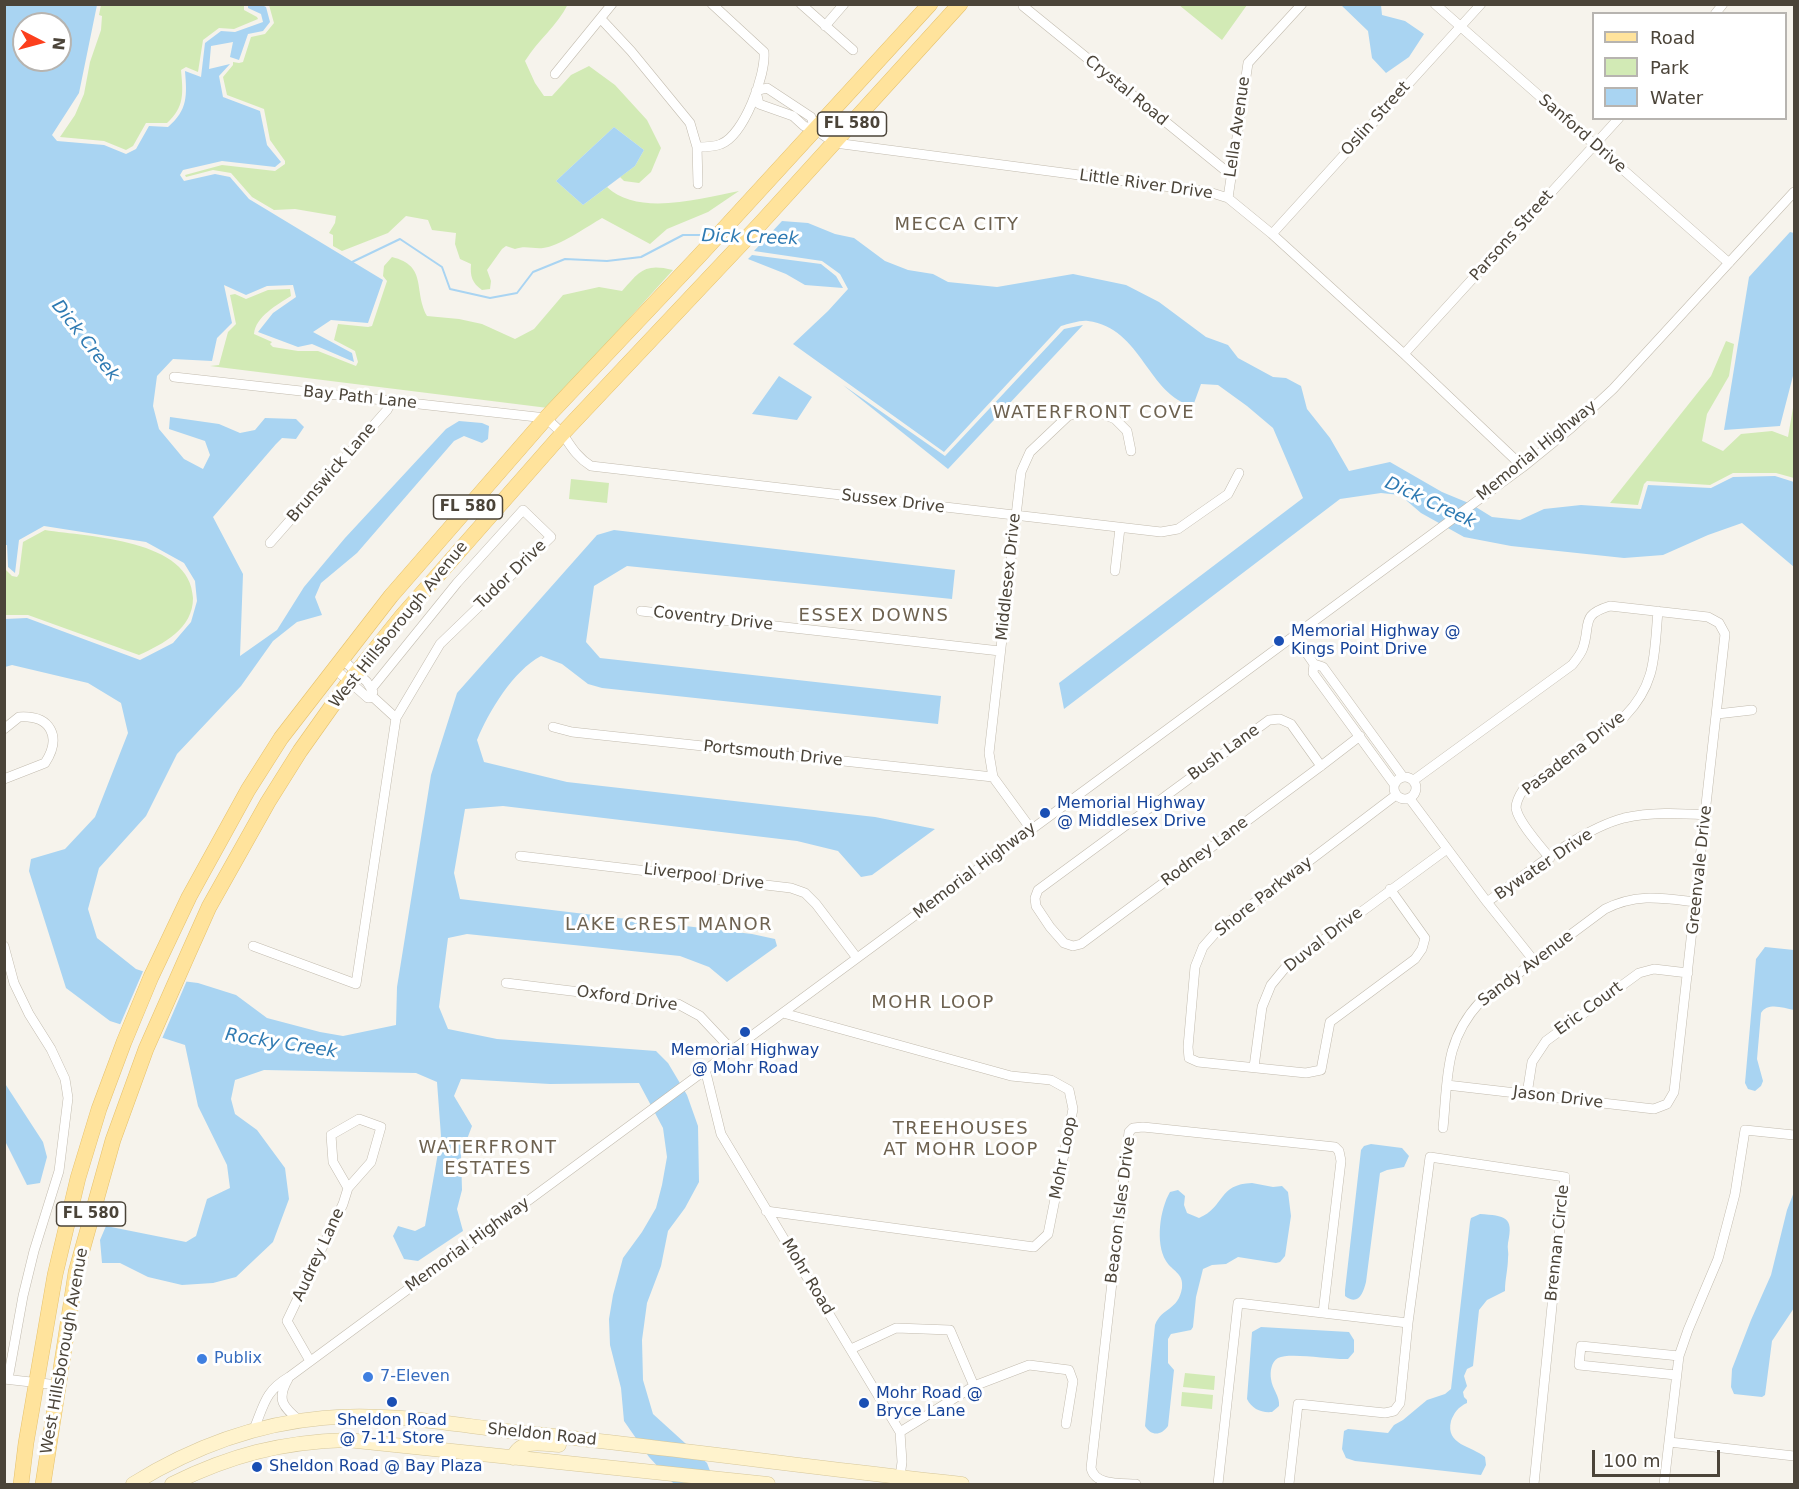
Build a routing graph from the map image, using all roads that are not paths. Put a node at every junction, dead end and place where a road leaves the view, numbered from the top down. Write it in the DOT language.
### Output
graph roads {
  1 [pos="612,4"];
  2 [pos="712,4"];
  3 [pos="801,4"];
  4 [pos="844,4"];
  5 [pos="930,4"];
  6 [pos="960,4"];
  7 [pos="1302,4"];
  8 [pos="1435,4"];
  9 [pos="1481,4"];
  10 [pos="1023,6"];
  11 [pos="602,20"];
  12 [pos="825,26"];
  13 [pos="1460,27"];
  14 [pos="853,50"];
  15 [pos="555,74"];
  16 [pos="756,91"];
  17 [pos="778,95"];
  18 [pos="770,108"];
  19 [pos="1617,120"];
  20 [pos="816,130"];
  21 [pos="835,143"];
  22 [pos="1595,145"];
  23 [pos="697,147"];
  24 [pos="1231,176"];
  25 [pos="698,184"];
  26 [pos="1794,192"];
  27 [pos="1228,198"];
  28 [pos="1272,234"];
  29 [pos="1729,264"];
  30 [pos="1404,354"];
  31 [pos="174,377"];
  32 [pos="392,401"];
  33 [pos="546,418"];
  34 [pos="562,434"];
  35 [pos="1131,451"];
  36 [pos="1523,466"];
  37 [pos="1239,473"];
  38 [pos="1016,516"];
  39 [pos="1120,528"];
  40 [pos="270,543"];
  41 [pos="1115,571"];
  42 [pos="641,611"];
  43 [pos="1658,611"];
  44 [pos="1294,635"];
  45 [pos="1000,651"];
  46 [pos="339,664"];
  47 [pos="1314,664"];
  48 [pos="353,677"];
  49 [pos="372,692"];
  50 [pos="1752,710"];
  51 [pos="1717,714"];
  52 [pos="396,717"];
  53 [pos="554,727"];
  54 [pos="4,729"];
  55 [pos="1360,736"];
  56 [pos="1321,766"];
  57 [pos="993,777"];
  58 [pos="1403,777"];
  59 [pos="4,779"];
  60 [pos="1414,780"];
  61 [pos="1395,784"];
  62 [pos="1396,795"];
  63 [pos="1410,799"];
  64 [pos="1706,815"];
  65 [pos="1031,829"];
  66 [pos="1447,849"];
  67 [pos="520,856"];
  68 [pos="1550,858"];
  69 [pos="1390,890"];
  70 [pos="1487,902"];
  71 [pos="1696,902"];
  72 [pos="1050,927"];
  73 [pos="4,946"];
  74 [pos="253,946"];
  75 [pos="857,958"];
  76 [pos="1535,962"];
  77 [pos="1688,973"];
  78 [pos="506,983"];
  79 [pos="783,1013"];
  80 [pos="732,1050"];
  81 [pos="1254,1067"];
  82 [pos="705,1069"];
  83 [pos="1447,1085"];
  84 [pos="1527,1094"];
  85 [pos="1667,1104"];
  86 [pos="1443,1128"];
  87 [pos="1794,1134"];
  88 [pos="348,1188"];
  89 [pos="766,1211"];
  90 [pos="1323,1313"];
  91 [pos="1408,1323"];
  92 [pos="851,1349"];
  93 [pos="1679,1356"];
  94 [pos="310,1361"];
  95 [pos="1676,1375"];
  96 [pos="289,1377"];
  97 [pos="6,1379"];
  98 [pos="36,1382"];
  99 [pos="58,1385"];
  100 [pos="974,1386"];
  101 [pos="300,1421"];
  102 [pos="1066,1424"];
  103 [pos="254,1430"];
  104 [pos="900,1432"];
  105 [pos="602,1441"];
  106 [pos="1669,1442"];
  107 [pos="1794,1456"];
  108 [pos="513,1458"];
  109 [pos="900,1481"];
  110 [pos="21,1485"];
  111 [pos="43,1485"];
  112 [pos="133,1485"];
  113 [pos="172,1485"];
  114 [pos="768,1485"];
  115 [pos="962,1485"];
  116 [pos="1136,1485"];
  117 [pos="1218,1485"];
  118 [pos="1289,1485"];
  119 [pos="1533,1485"];
  120 [pos="1664,1485"];
  1 -- 11 [label="street"];
  2 -- 16 [label="street"];
  3 -- 12 [label="street"];
  4 -- 12 [label="street"];
  5 -- 20 [label="main road, West Hillsborough Avenue / FL 580"];
  6 -- 21 [label="main road, West Hillsborough Avenue / FL 580"];
  7 -- 24 [label="street, Lella Avenue"];
  8 -- 13 [label="street, Sanford Drive"];
  9 -- 13 [label="street, Oslin Street"];
  10 -- 24 [label="street, Crystal Road"];
  11 -- 15 [label="street"];
  11 -- 23 [label="street"];
  12 -- 14 [label="street"];
  13 -- 22 [label="street, Sanford Drive"];
  13 -- 28 [label="street, Oslin Street"];
  16 -- 17 [label="street"];
  16 -- 18 [label="street"];
  16 -- 23 [label="street"];
  17 -- 18 [label="street"];
  17 -- 20 [label="street"];
  18 -- 20 [label="street"];
  19 -- 22 [label="street, Parsons Street"];
  20 -- 21 [label="street, Little River Drive"];
  20 -- 33 [label="main road, West Hillsborough Avenue / FL 580"];
  21 -- 27 [label="street, Little River Drive"];
  21 -- 34 [label="main road, West Hillsborough Avenue / FL 580"];
  22 -- 29 [label="street, Sanford Drive"];
  22 -- 30 [label="street, Parsons Street"];
  23 -- 25 [label="street"];
  24 -- 27 [label="street, Lella Avenue"];
  26 -- 29 [label="street, Memorial Highway"];
  27 -- 28 [label="street, Little River Drive"];
  28 -- 30 [label="street, Little River Drive"];
  29 -- 36 [label="street, Memorial Highway"];
  30 -- 36 [label="street, Little River Drive"];
  31 -- 32 [label="street, Bay Path Lane"];
  32 -- 33 [label="street, Bay Path Lane"];
  32 -- 40 [label="street, Brunswick Lane"];
  33 -- 34 [label="street, Sussex Drive"];
  33 -- 46 [label="main road, West Hillsborough Avenue / FL 580"];
  34 -- 38 [label="street, Sussex Drive"];
  34 -- 48 [label="main road, West Hillsborough Avenue / FL 580"];
  35 -- 38 [label="street, Middlesex Drive"];
  36 -- 44 [label="street, Memorial Highway"];
  37 -- 39 [label="street, Sussex Drive"];
  38 -- 39 [label="street, Sussex Drive"];
  38 -- 45 [label="street, Middlesex Drive"];
  39 -- 41 [label="street"];
  42 -- 45 [label="street, Coventry Drive"];
  43 -- 51 [label="street, Greenvale Drive"];
  43 -- 60 [label="street"];
  43 -- 68 [label="street, Pasadena Drive"];
  44 -- 47 [label="street"];
  44 -- 65 [label="street, Memorial Highway"];
  45 -- 57 [label="street, Middlesex Drive"];
  46 -- 48 [label="street"];
  46 -- 98 [label="main road, West Hillsborough Avenue / FL 580"];
  47 -- 55 [label="street"];
  47 -- 58 [label="street"];
  48 -- 49 [label="street"];
  48 -- 99 [label="main road, West Hillsborough Avenue / FL 580"];
  49 -- 52 [label="street"];
  49 -- 52 [label="street, Tudor Drive"];
  50 -- 51 [label="street"];
  51 -- 64 [label="street, Greenvale Drive"];
  52 -- 74 [label="street, Tudor Drive"];
  53 -- 57 [label="street, Portsmouth Drive"];
  54 -- 59 [label="street"];
  55 -- 56 [label="street, Rodney Lane"];
  55 -- 61 [label="street"];
  56 -- 72 [label="street, Rodney Lane"];
  56 -- 72 [label="street, Bush Lane"];
  57 -- 65 [label="street, Middlesex Drive"];
  58 -- 60 [label="street"];
  58 -- 61 [label="street"];
  60 -- 63 [label="street"];
  61 -- 62 [label="street"];
  62 -- 63 [label="street"];
  62 -- 81 [label="street, Shore Parkway"];
  63 -- 66 [label="street"];
  64 -- 68 [label="street, Bywater Drive"];
  64 -- 71 [label="street, Greenvale Drive"];
  65 -- 75 [label="street, Memorial Highway"];
  66 -- 69 [label="street, Duval Drive"];
  66 -- 70 [label="street"];
  67 -- 75 [label="street, Liverpool Drive"];
  68 -- 70 [label="street, Bywater Drive"];
  69 -- 81 [label="street, Duval Drive"];
  69 -- 81 [label="street, Shore Parkway"];
  70 -- 76 [label="street"];
  71 -- 76 [label="street, Sandy Avenue"];
  71 -- 77 [label="street, Greenvale Drive"];
  73 -- 97 [label="street"];
  75 -- 79 [label="street, Memorial Highway"];
  76 -- 83 [label="street, Sandy Avenue"];
  77 -- 84 [label="street, Eric Court"];
  77 -- 85 [label="street, Greenvale Drive"];
  78 -- 80 [label="street, Oxford Drive"];
  79 -- 80 [label="street, Memorial Highway"];
  79 -- 89 [label="street, Mohr Loop"];
  80 -- 82 [label="street, Memorial Highway"];
  82 -- 89 [label="street, Mohr Road"];
  82 -- 94 [label="street, Memorial Highway"];
  83 -- 84 [label="street, Jason Drive"];
  83 -- 86 [label="street, Sandy Avenue"];
  84 -- 85 [label="street, Jason Drive"];
  87 -- 93 [label="street"];
  88 -- 88 [label="street, Audrey Lane"];
  88 -- 94 [label="street, Audrey Lane"];
  89 -- 92 [label="street, Mohr Road"];
  90 -- 91 [label="street"];
  90 -- 116 [label="street, Beacon Isles Drive"];
  90 -- 117 [label="street"];
  91 -- 118 [label="street, Brennan Circle"];
  91 -- 119 [label="street, Brennan Circle"];
  92 -- 100 [label="street"];
  92 -- 104 [label="street, Mohr Road"];
  93 -- 95 [label="street"];
  93 -- 95 [label="street"];
  94 -- 96 [label="street, Memorial Highway"];
  95 -- 106 [label="street"];
  96 -- 101 [label="street"];
  96 -- 103 [label="street, Memorial Highway"];
  97 -- 98 [label="street"];
  98 -- 99 [label="street"];
  98 -- 110 [label="main road, West Hillsborough Avenue / FL 580"];
  99 -- 111 [label="main road, West Hillsborough Avenue / FL 580"];
  100 -- 102 [label="street"];
  100 -- 104 [label="street"];
  101 -- 103 [label="main road, Sheldon Road"];
  101 -- 105 [label="main road, Sheldon Road"];
  103 -- 112 [label="main road, Sheldon Road"];
  104 -- 109 [label="street"];
  105 -- 108 [label="main road"];
  105 -- 109 [label="main road, Sheldon Road"];
  106 -- 107 [label="street"];
  106 -- 120 [label="street"];
  108 -- 113 [label="main road, Sheldon Road"];
  108 -- 114 [label="main road, Sheldon Road"];
  109 -- 115 [label="main road, Sheldon Road"];
}
